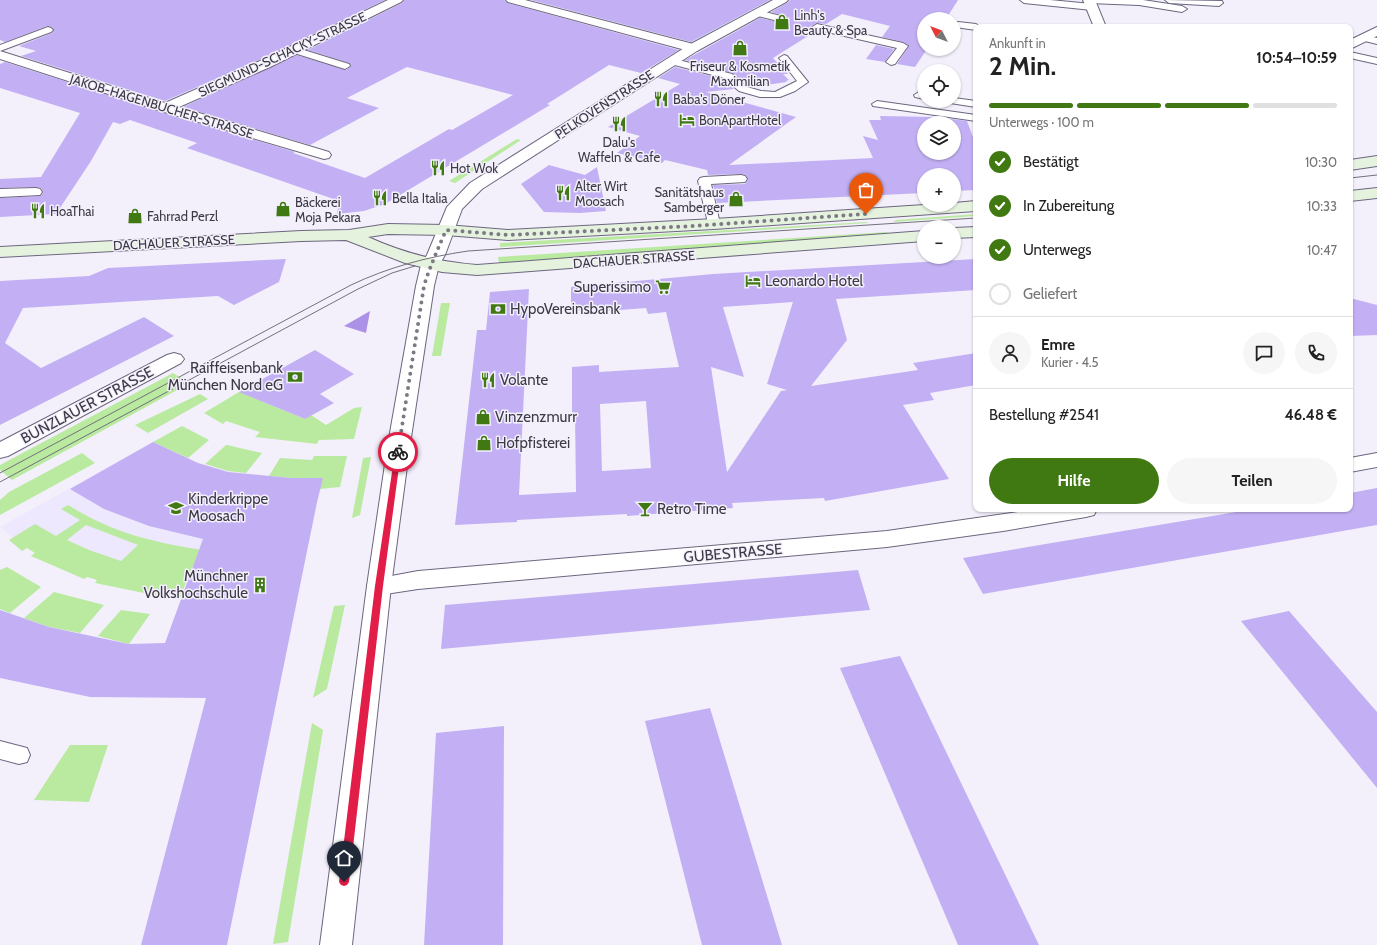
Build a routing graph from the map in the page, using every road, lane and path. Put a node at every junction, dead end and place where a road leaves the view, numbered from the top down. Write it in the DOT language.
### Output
graph roads {
  1 [pos="397,0"];
  2 [pos="512,0"];
  3 [pos="782,0"];
  4 [pos="1024,0"];
  5 [pos="1161,0"];
  6 [pos="1090,3"];
  7 [pos="1219,3"];
  8 [pos="1182,9"];
  9 [pos="757,14"];
  10 [pos="782,19"];
  11 [pos="961,24"];
  12 [pos="1099,24"];
  13 [pos="973,26"];
  14 [pos="817,27"];
  15 [pos="48,30"];
  16 [pos="1377,32"];
  17 [pos="1364,38"];
  18 [pos="1377,41"];
  19 [pos="1353,44"];
  20 [pos="0,48"];
  21 [pos="692,48"];
  22 [pos="294,50"];
  23 [pos="0,54"];
  24 [pos="1353,56"];
  25 [pos="784,58"];
  26 [pos="671,61"];
  27 [pos="1377,61"];
  28 [pos="891,62"];
  29 [pos="346,66"];
  30 [pos="961,102"];
  31 [pos="877,104"];
  32 [pos="973,104"];
  33 [pos="166,108"];
  34 [pos="973,118"];
  35 [pos="324,155"];
  36 [pos="1377,161"];
  37 [pos="1353,165"];
  38 [pos="741,179"];
  39 [pos="36,192"];
  40 [pos="0,193"];
  41 [pos="1377,193"];
  42 [pos="1353,196"];
  43 [pos="973,206"];
  44 [pos="714,224"];
  45 [pos="446,230"];
  46 [pos="973,232"];
  47 [pos="961,233"];
  48 [pos="349,235"];
  49 [pos="917,237"];
  50 [pos="0,252"];
  51 [pos="430,265"];
  52 [pos="174,359"];
  53 [pos="0,451"];
  54 [pos="1377,460"];
  55 [pos="1353,464"];
  56 [pos="1068,512"];
  57 [pos="379,586"];
  58 [pos="334,945"];
  1 -- 22 [label="street, SIEGMUND-SCHACKY-STRASSE"];
  2 -- 21 [label="street"];
  3 -- 9 [label="street, PELKOVENSTRASSE"];
  4 -- 6 [label="lane"];
  5 -- 7 [label="lane"];
  6 -- 8 [label="lane"];
  6 -- 12 [label="street"];
  9 -- 10 [label="lane"];
  9 -- 21 [label="street, PELKOVENSTRASSE"];
  11 -- 13 [label="lane"];
  14 -- 28 [label="lane"];
  15 -- 20 [label="lane"];
  16 -- 17 [label="street"];
  17 -- 18 [label="lane"];
  17 -- 19 [label="street"];
  21 -- 26 [label="street, PELKOVENSTRASSE"];
  22 -- 29 [label="lane"];
  22 -- 33 [label="street, SIEGMUND-SCHACKY-STRASSE"];
  23 -- 33 [label="street, JAKOB-HAGENBUCHER-STRASSE"];
  24 -- 27 [label="lane"];
  25 -- 26 [label="lane"];
  26 -- 45 [label="street, PELKOVENSTRASSE"];
  30 -- 32 [label="lane"];
  31 -- 34 [label="lane"];
  33 -- 35 [label="street, JAKOB-HAGENBUCHER-STRASSE"];
  36 -- 37 [label="main road"];
  38 -- 44 [label="lane"];
  39 -- 40 [label="lane"];
  41 -- 42 [label="main road"];
  43 -- 44 [label="main road, DACHAUER STRASSE"];
  44 -- 45 [label="main road, DACHAUER STRASSE"];
  45 -- 48 [label="main road, DACHAUER STRASSE"];
  45 -- 51 [label="street, PELKOVENSTRASSE"];
  46 -- 47 [label="main road"];
  48 -- 50 [label="main road, DACHAUER STRASSE"];
  48 -- 51 [label="main road, DACHAUER STRASSE"];
  49 -- 51 [label="main road, DACHAUER STRASSE"];
  51 -- 57 [label="street, PELKOVENSTRASSE"];
  52 -- 53 [label="street, BUNZLAUER STRASSE"];
  54 -- 55 [label="street"];
  56 -- 57 [label="street, GUBESTRASSE"];
  57 -- 58 [label="street, PELKOVENSTRASSE"];
}
